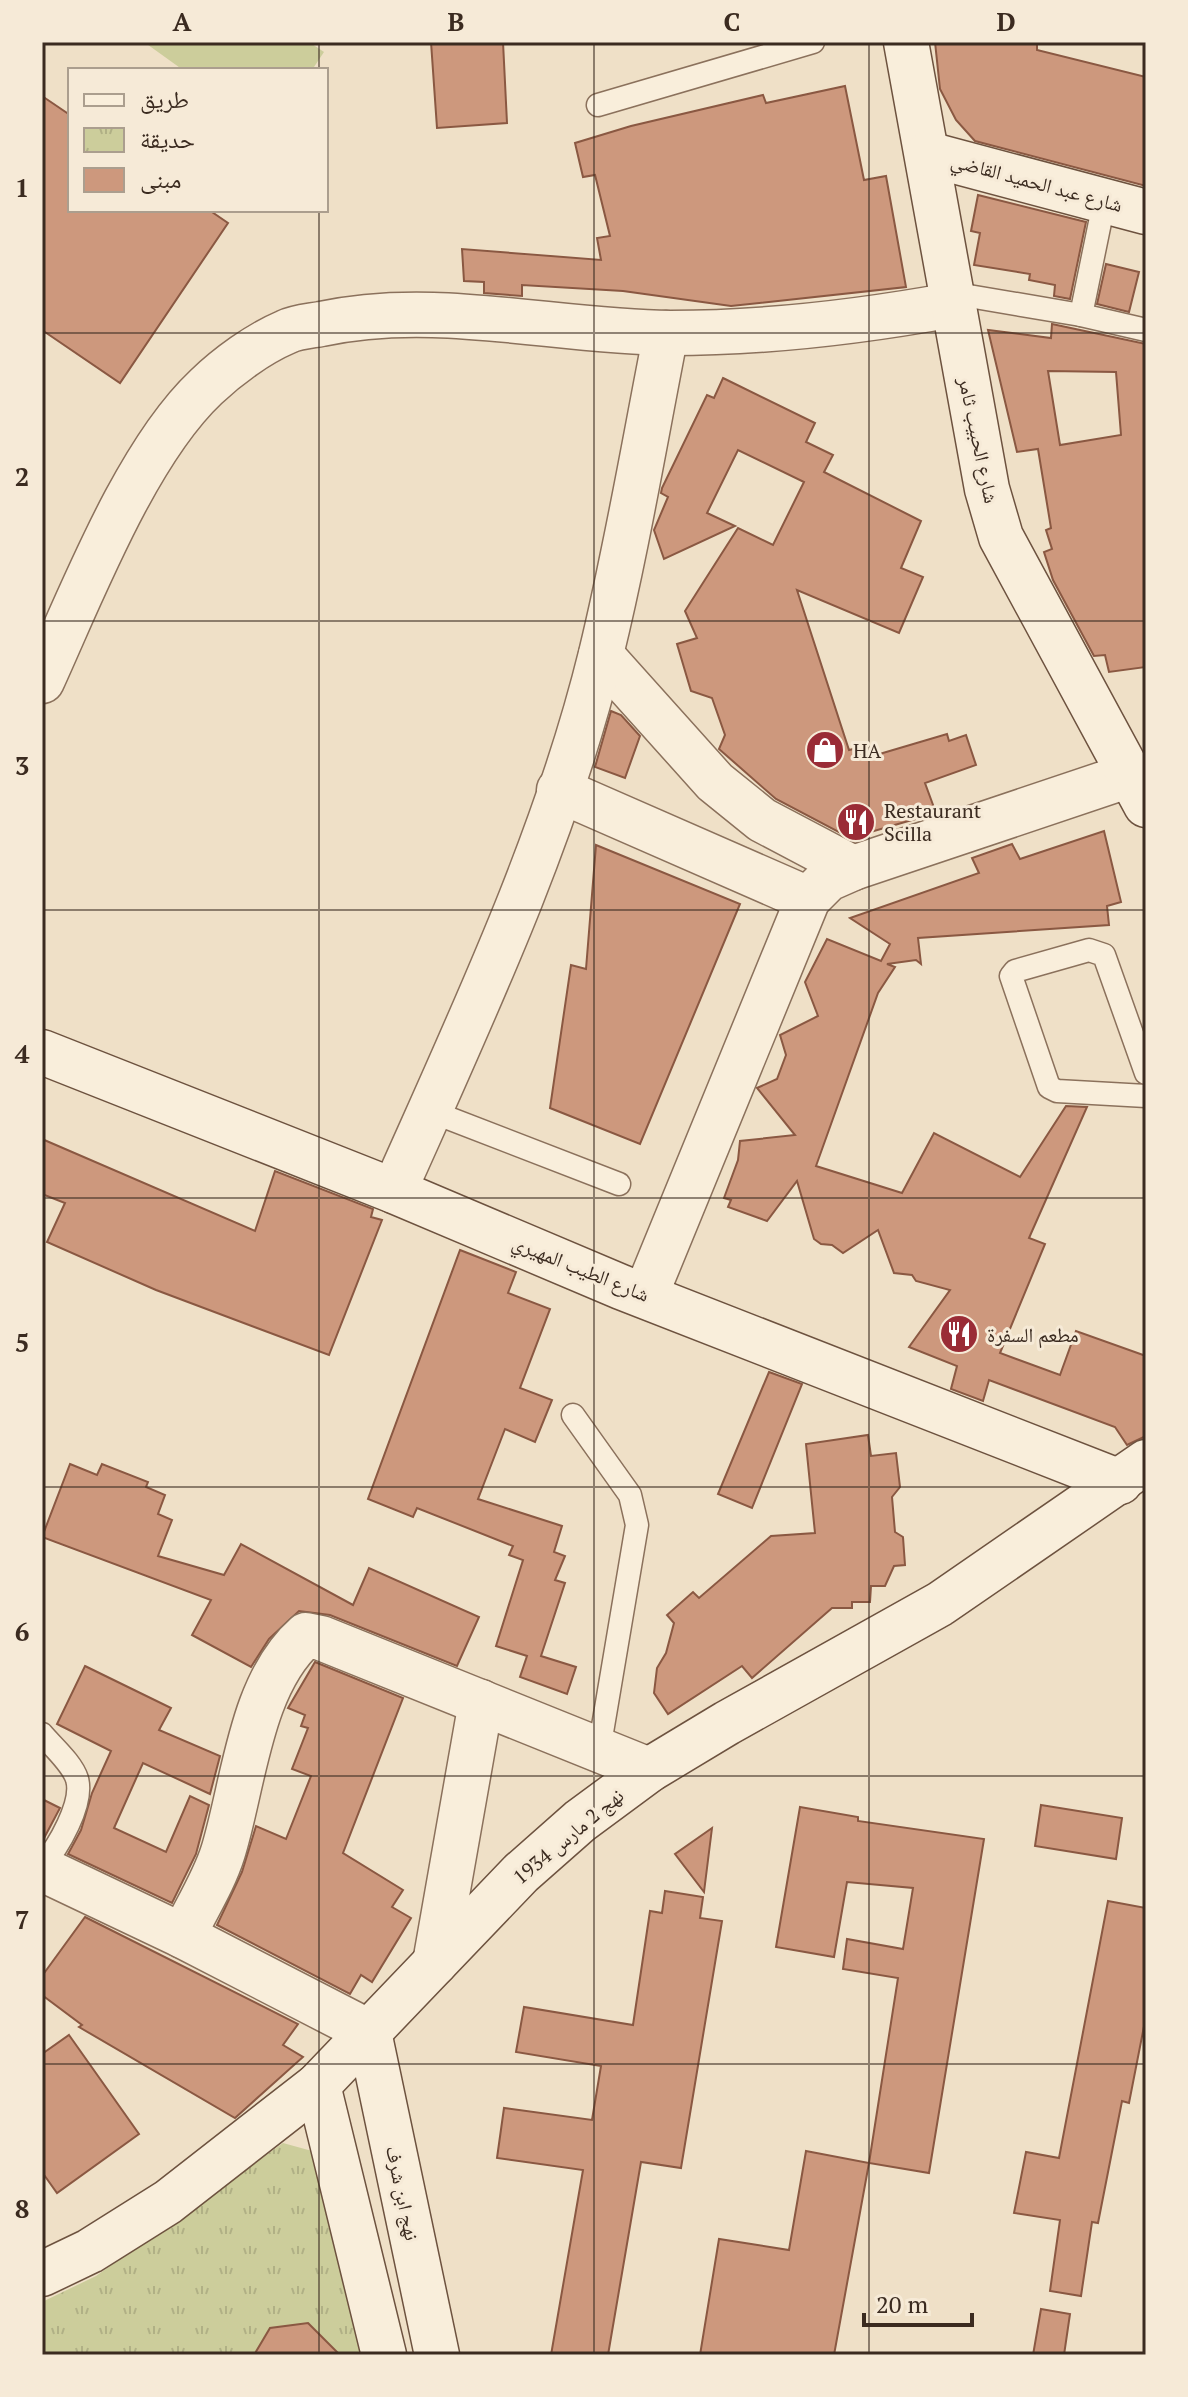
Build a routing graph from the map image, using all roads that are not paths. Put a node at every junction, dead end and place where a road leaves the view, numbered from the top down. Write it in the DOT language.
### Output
graph roads {
  1 [pos="813,42"];
  2 [pos="906,42"];
  3 [pos="598,105"];
  4 [pos="928,154"];
  5 [pos="1105,198"];
  6 [pos="1146,212"];
  7 [pos="951,299"];
  8 [pos="1081,315"];
  9 [pos="1146,330"];
  10 [pos="666,333"];
  11 [pos="601,655"];
  12 [pos="42,681"];
  13 [pos="559,790"];
  14 [pos="1138,790"];
  15 [pos="853,868"];
  16 [pos="808,899"];
  17 [pos="42,1052"];
  18 [pos="1146,1073"];
  19 [pos="1146,1096"];
  20 [pos="430,1111"];
  21 [pos="619,1184"];
  22 [pos="394,1191"];
  23 [pos="646,1294"];
  24 [pos="573,1415"];
  25 [pos="1133,1472"];
  26 [pos="481,1702"];
  27 [pos="42,1734"];
  28 [pos="599,1750"];
  29 [pos="649,1770"];
  30 [pos="42,1867"];
  31 [pos="183,1936"];
  32 [pos="435,1963"];
  33 [pos="369,2032"];
  34 [pos="318,2085"];
  35 [pos="42,2274"];
  36 [pos="384,2355"];
  37 [pos="437,2355"];
  1 -- 3 [label="lane"];
  2 -- 4 [label="street, شارع الحبيب ثامر"];
  4 -- 5 [label="street, شارع عبد الحميد القاضي"];
  4 -- 7 [label="street, شارع الحبيب ثامر"];
  5 -- 6 [label="street, شارع عبد الحميد القاضي"];
  5 -- 8 [label="lane"];
  7 -- 8 [label="lane"];
  7 -- 10 [label="street"];
  7 -- 14 [label="street, شارع الحبيب ثامر"];
  8 -- 9 [label="lane"];
  10 -- 11 [label="street"];
  10 -- 12 [label="street"];
  11 -- 13 [label="street"];
  11 -- 15 [label="street"];
  13 -- 16 [label="street"];
  13 -- 20 [label="street"];
  14 -- 15 [label="street"];
  15 -- 16 [label="street"];
  16 -- 23 [label="street"];
  17 -- 22 [label="street, شارع الطيب المهيري"];
  18 -- 19 [label="lane"];
  20 -- 21 [label="lane"];
  20 -- 22 [label="street"];
  22 -- 23 [label="street, شارع الطيب المهيري"];
  23 -- 25 [label="street, شارع الطيب المهيري"];
  24 -- 28 [label="lane"];
  25 -- 29 [label="street, نهج 2 مارس 1934"];
  26 -- 28 [label="street"];
  26 -- 31 [label="street"];
  26 -- 32 [label="street"];
  27 -- 30 [label="lane"];
  28 -- 29 [label="street"];
  29 -- 32 [label="street, نهج 2 مارس 1934"];
  30 -- 31 [label="street"];
  31 -- 33 [label="street"];
  32 -- 33 [label="street, نهج 2 مارس 1934"];
  33 -- 34 [label="street, نهج 2 مارس 1934"];
  33 -- 37 [label="street, نهج ابن شرف"];
  34 -- 35 [label="street, نهج 2 مارس 1934"];
  34 -- 36 [label="street"];
}
